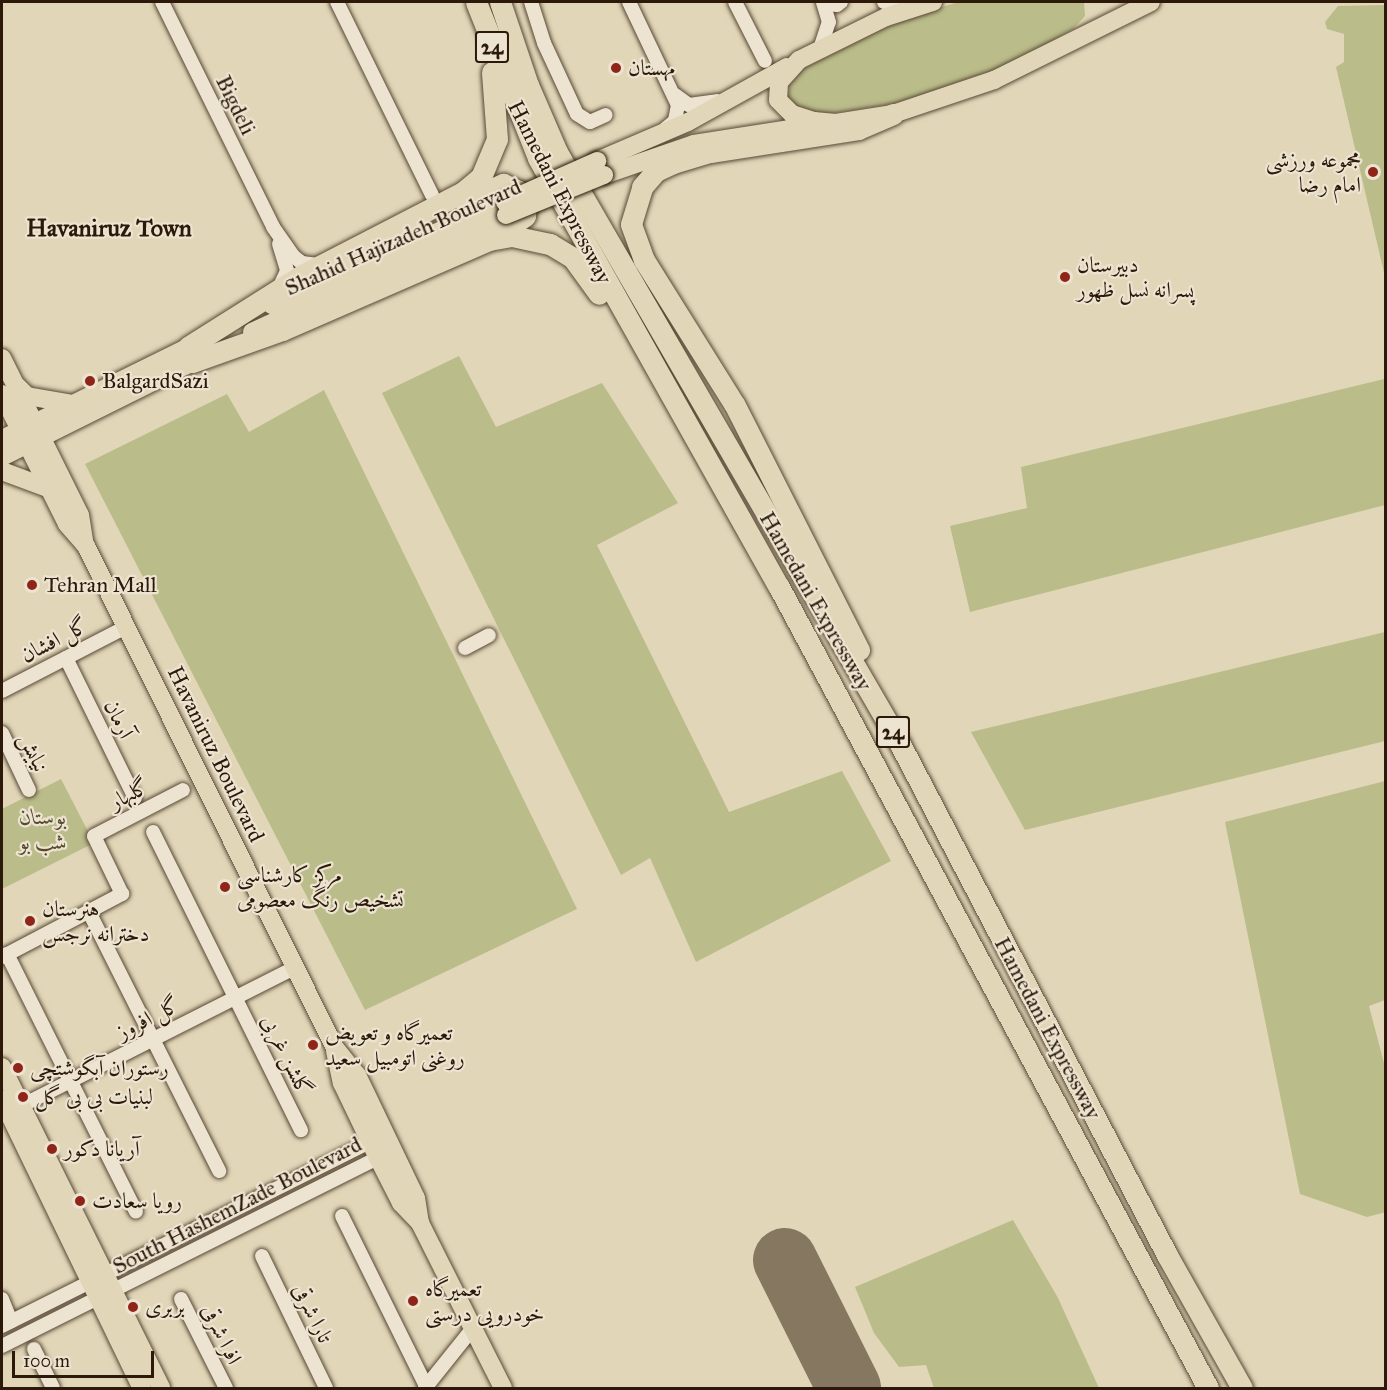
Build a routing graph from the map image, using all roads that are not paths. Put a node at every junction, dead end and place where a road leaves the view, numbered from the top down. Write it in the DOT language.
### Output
graph roads {
  1 [pos="162,2"];
  2 [pos="336,2"];
  3 [pos="476,2"];
  4 [pos="500,2"];
  5 [pos="531,2"];
  6 [pos="629,2"];
  7 [pos="735,2"];
  8 [pos="824,2"];
  9 [pos="841,2"];
  10 [pos="884,2"];
  11 [pos="933,2"];
  12 [pos="1151,2"];
  13 [pos="910,7"];
  14 [pos="820,49"];
  15 [pos="799,60"];
  16 [pos="765,61"];
  17 [pos="741,93"];
  18 [pos="675,95"];
  19 [pos="893,114"];
  20 [pos="606,115"];
  21 [pos="836,123"];
  22 [pos="656,136"];
  23 [pos="600,168"];
  24 [pos="432,195"];
  25 [pos="273,227"];
  26 [pos="489,240"];
  27 [pos="370,243"];
  28 [pos="323,265"];
  29 [pos="271,294"];
  30 [pos="190,355"];
  31 [pos="2,358"];
  32 [pos="8,388"];
  33 [pos="75,404"];
  34 [pos="31,433"];
  35 [pos="2,439"];
  36 [pos="2,457"];
  37 [pos="2,471"];
  38 [pos="50,489"];
  39 [pos="86,546"];
  40 [pos="779,587"];
  41 [pos="126,627"];
  42 [pos="489,635"];
  43 [pos="465,648"];
  44 [pos="66,658"];
  45 [pos="2,691"];
  46 [pos="2,733"];
  47 [pos="900,744"];
  48 [pos="29,790"];
  49 [pos="183,790"];
  50 [pos="135,798"];
  51 [pos="153,832"];
  52 [pos="89,912"];
  53 [pos="4,955"];
  54 [pos="294,968"];
  55 [pos="236,998"];
  56 [pos="153,1040"];
  57 [pos="2,1067"];
  58 [pos="71,1080"];
  59 [pos="2,1100"];
  60 [pos="21,1106"];
  61 [pos="301,1130"];
  62 [pos="382,1146"];
  63 [pos="219,1171"];
  64 [pos="136,1212"];
  65 [pos="342,1216"];
  66 [pos="262,1256"];
  67 [pos="98,1277"];
  68 [pos="106,1294"];
  69 [pos="2,1299"];
  70 [pos="181,1299"];
  71 [pos="6,1323"];
  72 [pos="473,1328"];
  73 [pos="2,1346"];
  74 [pos="33,1349"];
  75 [pos="426,1388"];
  76 [pos="53,1389"];
  77 [pos="142,1389"];
  78 [pos="161,1389"];
  79 [pos="226,1389"];
  80 [pos="326,1389"];
  81 [pos="503,1389"];
  82 [pos="1208,1389"];
  83 [pos="1242,1389"];
  1 -- 25 [label="street, Bigdeli"];
  2 -- 24 [label="street"];
  3 -- 27 [label="highway"];
  3 -- 40 [label="highway, Hamedani Expressway / 24"];
  4 -- 47 [label="highway, Hamedani Expressway / 24"];
  5 -- 20 [label="street"];
  6 -- 18 [label="street"];
  7 -- 16 [label="street"];
  8 -- 9 [label="street"];
  8 -- 14 [label="street"];
  10 -- 13 [label="street"];
  11 -- 13 [label="main road, Shahid Hajizadeh Boulevard"];
  12 -- 19 [label="main road, Shahid Hajizadeh Boulevard"];
  13 -- 14 [label="main road, Shahid Hajizadeh Boulevard"];
  14 -- 15 [label="main road, Shahid Hajizadeh Boulevard"];
  15 -- 17 [label="main road, Shahid Hajizadeh Boulevard"];
  15 -- 21 [label="main road"];
  17 -- 18 [label="street"];
  17 -- 22 [label="main road, Shahid Hajizadeh Boulevard"];
  18 -- 22 [label="street"];
  19 -- 21 [label="main road, Shahid Hajizadeh Boulevard"];
  19 -- 47 [label="highway"];
  21 -- 23 [label="main road, Shahid Hajizadeh Boulevard"];
  22 -- 23 [label="main road, Shahid Hajizadeh Boulevard"];
  23 -- 30 [label="main road, Shahid Hajizadeh Boulevard, bridge"];
  25 -- 28 [label="street"];
  25 -- 29 [label="street"];
  26 -- 27 [label="highway"];
  26 -- 30 [label="highway"];
  26 -- 40 [label="highway"];
  27 -- 28 [label="highway"];
  28 -- 29 [label="highway"];
  29 -- 30 [label="highway"];
  30 -- 33 [label="main road, Shahid Hajizadeh Boulevard"];
  30 -- 34 [label="main road, Shahid Hajizadeh Boulevard"];
  31 -- 32 [label="main road, Havaniruz Boulevard"];
  32 -- 33 [label="main road"];
  32 -- 34 [label="main road, Havaniruz Boulevard"];
  33 -- 34 [label="main road, Shahid Hajizadeh Boulevard"];
  34 -- 35 [label="main road"];
  34 -- 36 [label="main road"];
  34 -- 38 [label="main road, Havaniruz Boulevard"];
  34 -- 39 [label="main road, Havaniruz Boulevard"];
  37 -- 38 [label="main road"];
  38 -- 39 [label="main road, Havaniruz Boulevard"];
  39 -- 41 [label="main road, Havaniruz Boulevard"];
  40 -- 82 [label="highway, Hamedani Expressway / 24"];
  41 -- 44 [label="street, گل افشان"];
  41 -- 54 [label="main road, Havaniruz Boulevard"];
  42 -- 43 [label="street"];
  44 -- 45 [label="street, گل افشان"];
  44 -- 50 [label="street, آرمان"];
  46 -- 48 [label="street, نیایش"];
  47 -- 83 [label="highway, Hamedani Expressway / 24"];
  49 -- 52 [label="street, گلبهار"];
  51 -- 55 [label="street, گلشن غربی"];
  52 -- 53 [label="street"];
  52 -- 56 [label="street"];
  53 -- 58 [label="street"];
  54 -- 55 [label="street, گل افروز"];
  54 -- 62 [label="main road, Havaniruz Boulevard"];
  55 -- 56 [label="street, گل افروز"];
  55 -- 61 [label="street, گلشن غربی"];
  56 -- 58 [label="street, گل افروز"];
  56 -- 63 [label="street"];
  57 -- 60 [label="main road"];
  58 -- 60 [label="street, گل افروز"];
  58 -- 64 [label="street"];
  59 -- 67 [label="main road"];
  60 -- 67 [label="main road"];
  62 -- 67 [label="street, South HashemZade Boulevard"];
  62 -- 68 [label="street, South HashemZade Boulevard"];
  62 -- 72 [label="main road, Havaniruz Boulevard"];
  65 -- 75 [label="street"];
  66 -- 80 [label="street, تارا شرقی"];
  67 -- 68 [label="main road"];
  67 -- 71 [label="street, South HashemZade Boulevard"];
  68 -- 73 [label="street, South HashemZade Boulevard"];
  68 -- 77 [label="main road"];
  68 -- 78 [label="main road"];
  69 -- 71 [label="street"];
  70 -- 79 [label="street, افرا شرقی"];
  72 -- 75 [label="street"];
  72 -- 81 [label="main road, Havaniruz Boulevard"];
  74 -- 76 [label="street"];
}
